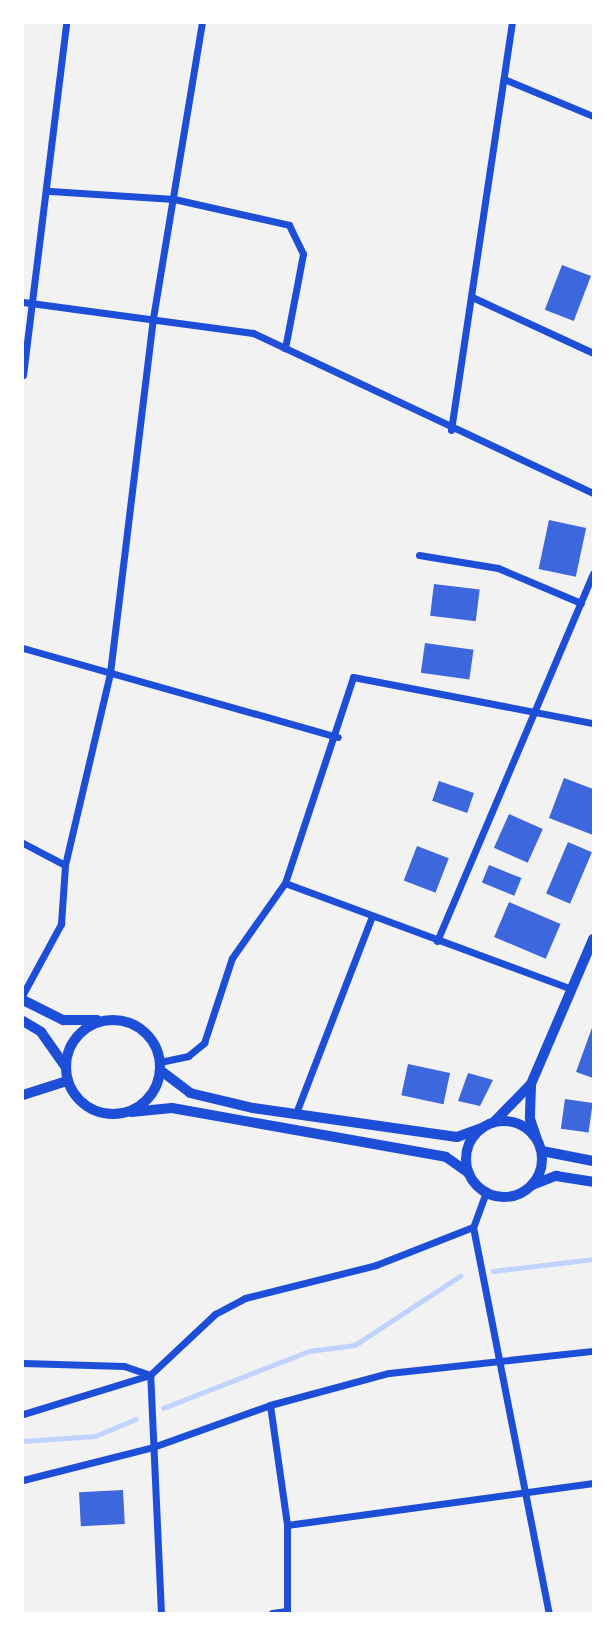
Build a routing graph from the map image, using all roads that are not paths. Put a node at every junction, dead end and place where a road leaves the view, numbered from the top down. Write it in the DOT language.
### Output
graph roads {
  1 [pos="66,23"];
  2 [pos="202,23"];
  3 [pos="512,23"];
  4 [pos="504,79"];
  5 [pos="593,116"];
  6 [pos="50,191"];
  7 [pos="174,199"];
  8 [pos="472,297"];
  9 [pos="23,302"];
  10 [pos="36,309"];
  11 [pos="153,318"];
  12 [pos="285,348"];
  13 [pos="593,353"];
  14 [pos="23,375"];
  15 [pos="451,430"];
  16 [pos="593,493"];
  17 [pos="419,555"];
  18 [pos="593,574"];
  19 [pos="581,603"];
  20 [pos="23,648"];
  21 [pos="110,673"];
  22 [pos="538,711"];
  23 [pos="593,723"];
  24 [pos="338,737"];
  25 [pos="23,843"];
  26 [pos="65,865"];
  27 [pos="285,883"];
  28 [pos="372,916"];
  29 [pos="593,939"];
  30 [pos="437,941"];
  31 [pos="571,989"];
  32 [pos="23,997"];
  33 [pos="103,1020"];
  34 [pos="23,1021"];
  35 [pos="65,1066"];
  36 [pos="160,1066"];
  37 [pos="67,1082"];
  38 [pos="531,1084"];
  39 [pos="23,1095"];
  40 [pos="131,1112"];
  41 [pos="296,1113"];
  42 [pos="494,1122"];
  43 [pos="482,1128"];
  44 [pos="537,1139"];
  45 [pos="542,1151"];
  46 [pos="593,1161"];
  47 [pos="469,1173"];
  48 [pos="593,1182"];
  49 [pos="532,1185"];
  50 [pos="486,1192"];
  51 [pos="473,1227"];
  52 [pos="593,1351"];
  53 [pos="499,1361"];
  54 [pos="23,1363"];
  55 [pos="150,1375"];
  56 [pos="270,1405"];
  57 [pos="23,1414"];
  58 [pos="153,1447"];
  59 [pos="23,1480"];
  60 [pos="593,1483"];
  61 [pos="525,1491"];
  62 [pos="287,1525"];
  63 [pos="287,1612"];
  64 [pos="161,1613"];
  65 [pos="272,1613"];
  66 [pos="549,1613"];
  1 -- 6 [label="street"];
  2 -- 7 [label="street"];
  3 -- 4 [label="street"];
  4 -- 5 [label="street"];
  4 -- 8 [label="street"];
  6 -- 7 [label="street"];
  6 -- 10 [label="street"];
  7 -- 11 [label="street"];
  7 -- 12 [label="street"];
  8 -- 13 [label="street"];
  8 -- 15 [label="street"];
  9 -- 10 [label="street"];
  10 -- 11 [label="street"];
  10 -- 14 [label="street"];
  11 -- 12 [label="street"];
  11 -- 21 [label="street"];
  12 -- 15 [label="street"];
  15 -- 16 [label="street"];
  17 -- 19 [label="street"];
  18 -- 19 [label="street"];
  19 -- 22 [label="street"];
  20 -- 21 [label="street"];
  21 -- 24 [label="street"];
  21 -- 26 [label="street"];
  22 -- 23 [label="street"];
  22 -- 24 [label="street"];
  22 -- 30 [label="street"];
  24 -- 27 [label="street"];
  25 -- 26 [label="street"];
  26 -- 32 [label="street"];
  27 -- 28 [label="street"];
  27 -- 36 [label="street"];
  28 -- 30 [label="street"];
  28 -- 41 [label="street"];
  29 -- 31 [label="street"];
  30 -- 31 [label="street"];
  31 -- 38 [label="street"];
  32 -- 33 [label="main road"];
  33 -- 35 [label="main road"];
  33 -- 36 [label="main road"];
  34 -- 35 [label="main road"];
  35 -- 37 [label="main road"];
  36 -- 40 [label="main road"];
  36 -- 41 [label="main road"];
  37 -- 39 [label="street"];
  37 -- 40 [label="main road"];
  38 -- 42 [label="street"];
  38 -- 44 [label="street"];
  40 -- 47 [label="main road"];
  41 -- 43 [label="main road"];
  42 -- 43 [label="main road"];
  42 -- 44 [label="main road"];
  43 -- 47 [label="main road"];
  44 -- 45 [label="main road"];
  45 -- 46 [label="main road"];
  45 -- 49 [label="main road"];
  47 -- 50 [label="main road"];
  48 -- 49 [label="main road"];
  49 -- 50 [label="main road"];
  50 -- 51 [label="street"];
  51 -- 53 [label="street"];
  51 -- 55 [label="street"];
  52 -- 53 [label="street"];
  53 -- 56 [label="street"];
  53 -- 61 [label="street"];
  54 -- 55 [label="street"];
  55 -- 57 [label="street"];
  55 -- 58 [label="street"];
  56 -- 58 [label="street"];
  56 -- 62 [label="street"];
  58 -- 59 [label="street"];
  58 -- 64 [label="street"];
  60 -- 61 [label="street"];
  61 -- 62 [label="street"];
  61 -- 66 [label="street"];
  62 -- 63 [label="street"];
  63 -- 65 [label="street"];
}
